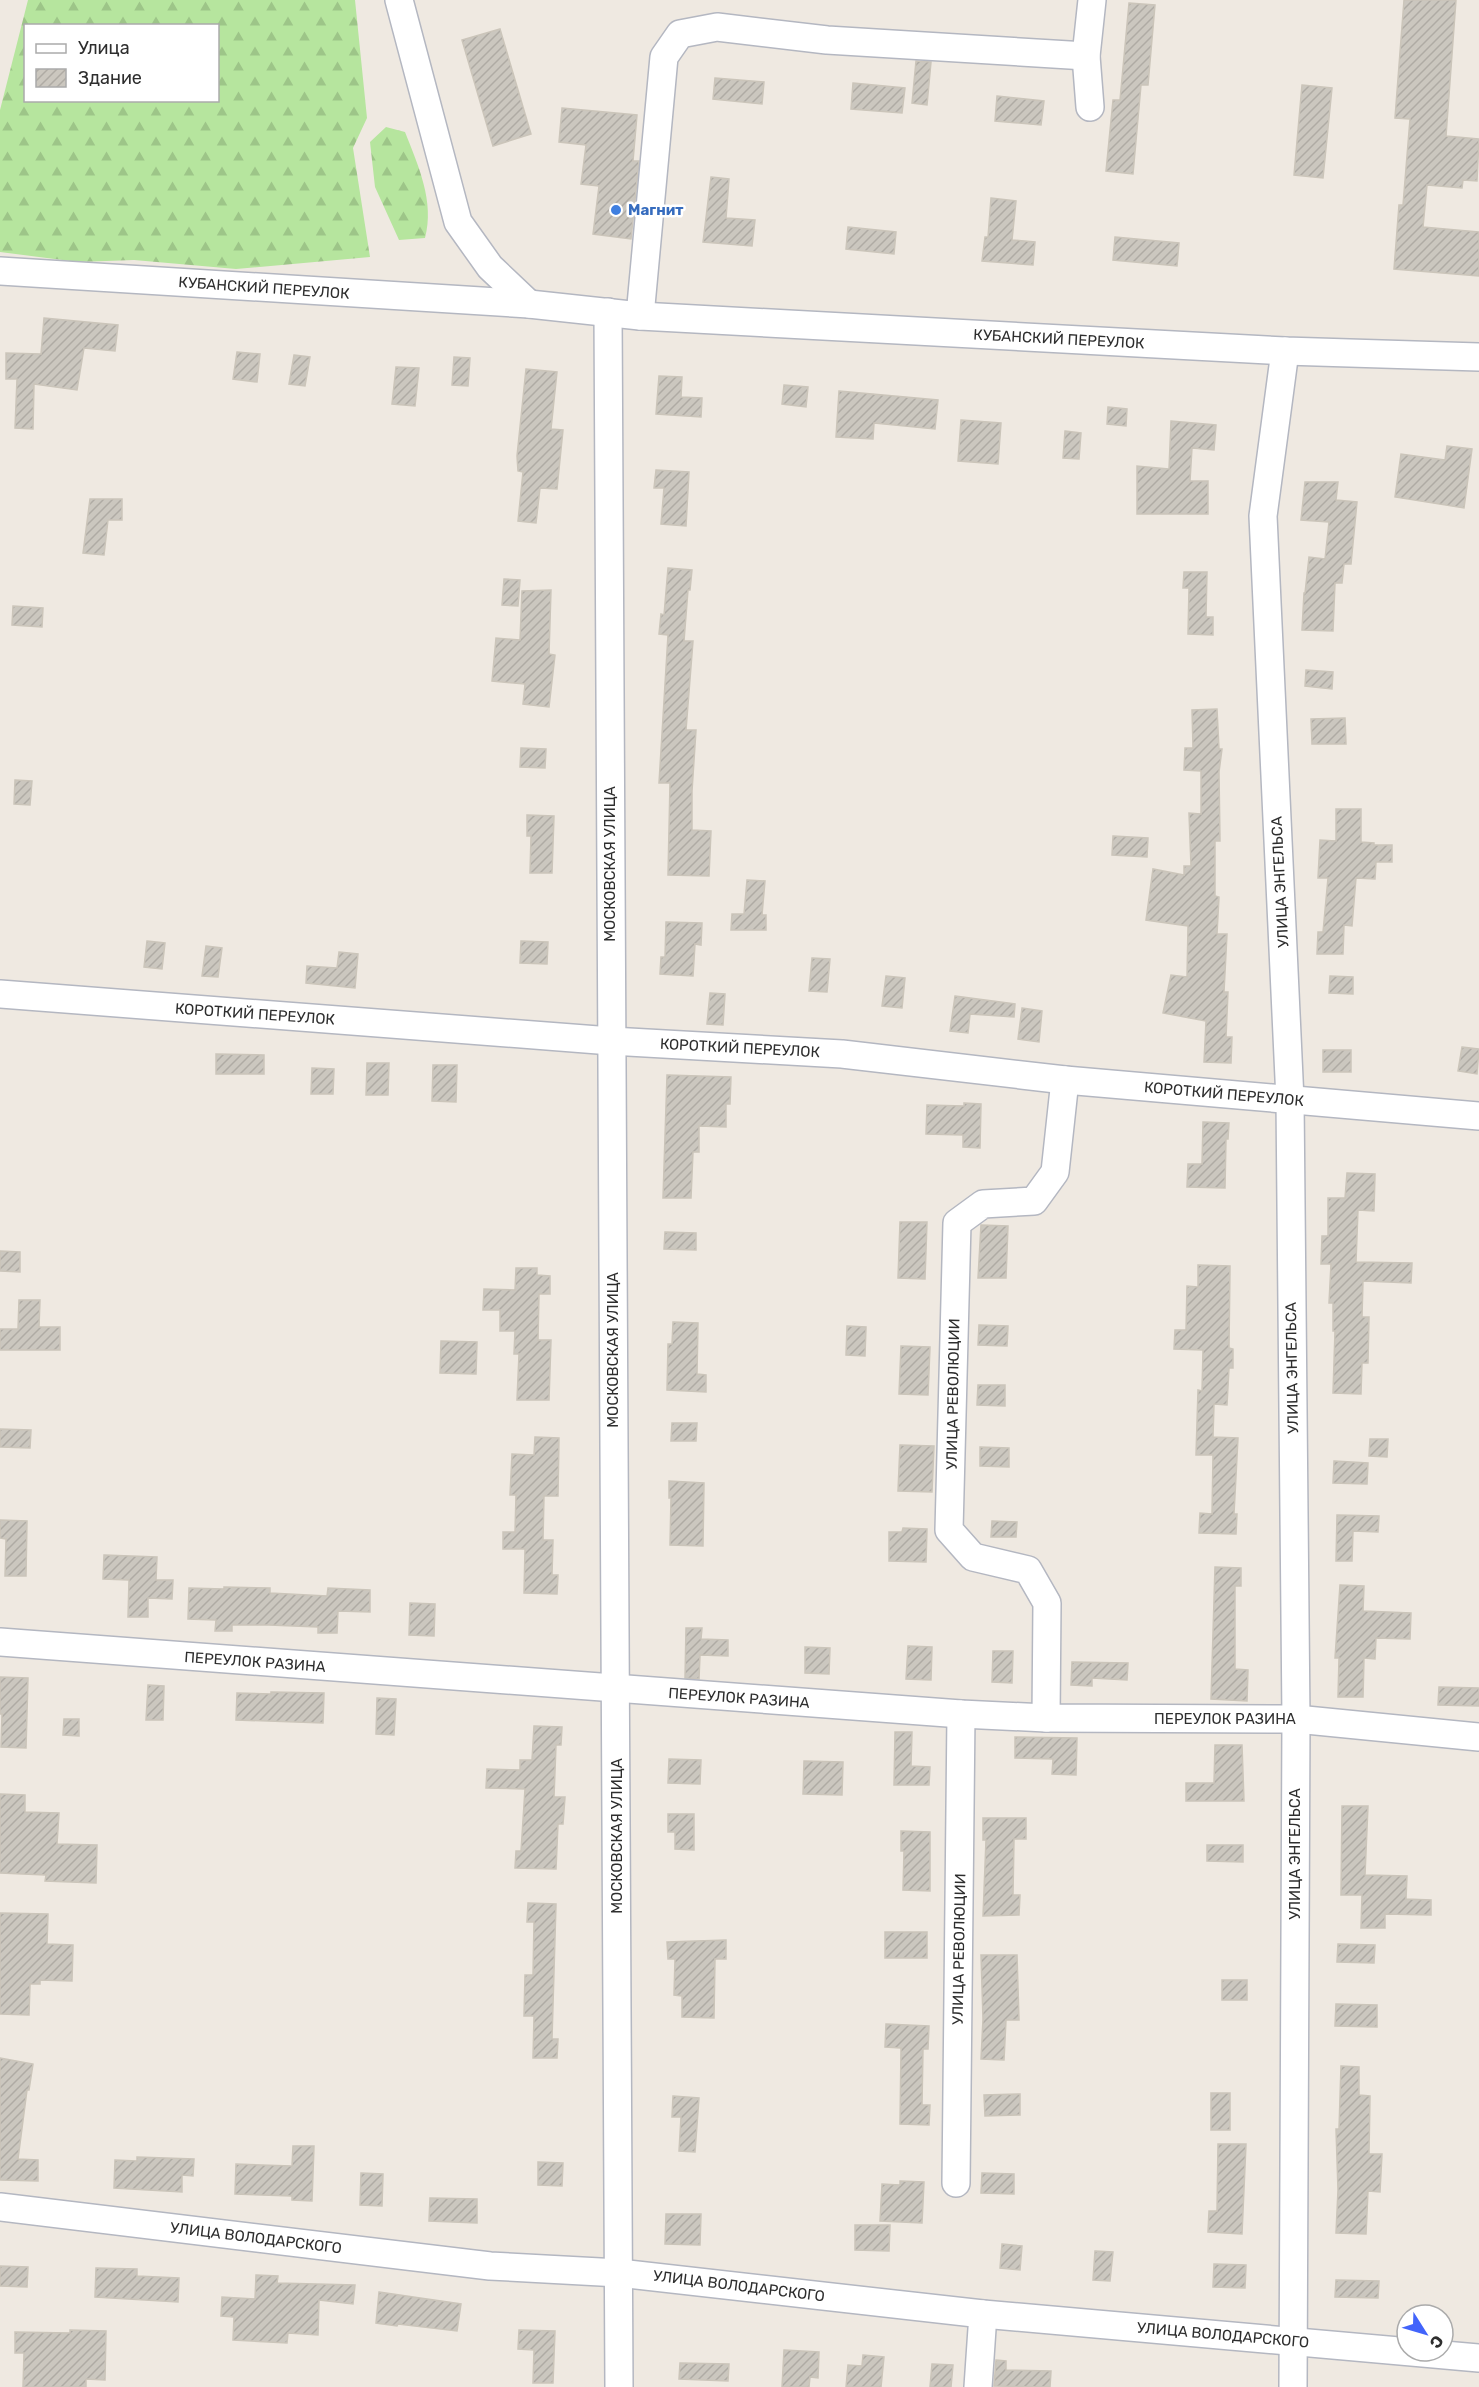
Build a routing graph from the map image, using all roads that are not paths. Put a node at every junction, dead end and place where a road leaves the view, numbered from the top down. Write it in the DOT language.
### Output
graph roads {
  1 [pos="399,0"];
  2 [pos="1092,0"];
  3 [pos="1086,56"];
  4 [pos="1090,107"];
  5 [pos="0,271"];
  6 [pos="529,304"];
  7 [pos="608,312"];
  8 [pos="640,316"];
  9 [pos="1286,351"];
  10 [pos="1479,357"];
  11 [pos="0,994"];
  12 [pos="611,1041"];
  13 [pos="1065,1080"];
  14 [pos="1290,1100"];
  15 [pos="1479,1116"];
  16 [pos="0,1642"];
  17 [pos="616,1689"];
  18 [pos="961,1714"];
  19 [pos="1046,1718"];
  20 [pos="1296,1719"];
  21 [pos="1479,1737"];
  22 [pos="956,2183"];
  23 [pos="0,2207"];
  24 [pos="619,2272"];
  25 [pos="983,2314"];
  26 [pos="1292,2340"];
  27 [pos="1479,2358"];
  28 [pos="619,2387"];
  29 [pos="978,2387"];
  30 [pos="1293,2387"];
  1 -- 6 [label="street"];
  2 -- 3 [label="street"];
  3 -- 4 [label="street"];
  3 -- 8 [label="street"];
  5 -- 6 [label="street, КУБАНСКИЙ ПЕРЕУЛОК"];
  6 -- 7 [label="street, КУБАНСКИЙ ПЕРЕУЛОК"];
  7 -- 8 [label="street, КУБАНСКИЙ ПЕРЕУЛОК"];
  7 -- 12 [label="street, МОСКОВСКАЯ УЛИЦА"];
  8 -- 9 [label="street, КУБАНСКИЙ ПЕРЕУЛОК"];
  9 -- 10 [label="street, КУБАНСКИЙ ПЕРЕУЛОК"];
  9 -- 14 [label="street, УЛИЦА ЭНГЕЛЬСА"];
  11 -- 12 [label="street, КОРОТКИЙ ПЕРЕУЛОК"];
  12 -- 13 [label="street, КОРОТКИЙ ПЕРЕУЛОК"];
  12 -- 17 [label="street, МОСКОВСКАЯ УЛИЦА"];
  13 -- 14 [label="street, КОРОТКИЙ ПЕРЕУЛОК"];
  13 -- 19 [label="street, УЛИЦА РЕВОЛЮЦИИ"];
  14 -- 15 [label="street, КОРОТКИЙ ПЕРЕУЛОК"];
  14 -- 20 [label="street, УЛИЦА ЭНГЕЛЬСА"];
  16 -- 17 [label="street, ПЕРЕУЛОК РАЗИНА"];
  17 -- 18 [label="street, ПЕРЕУЛОК РАЗИНА"];
  17 -- 24 [label="street, МОСКОВСКАЯ УЛИЦА"];
  18 -- 19 [label="street, ПЕРЕУЛОК РАЗИНА"];
  18 -- 22 [label="street, УЛИЦА РЕВОЛЮЦИИ"];
  19 -- 20 [label="street, ПЕРЕУЛОК РАЗИНА"];
  20 -- 21 [label="street, ПЕРЕУЛОК РАЗИНА"];
  20 -- 26 [label="street, УЛИЦА ЭНГЕЛЬСА"];
  23 -- 24 [label="street, УЛИЦА ВОЛОДАРСКОГО"];
  24 -- 25 [label="street, УЛИЦА ВОЛОДАРСКОГО"];
  24 -- 28 [label="street, МОСКОВСКАЯ УЛИЦА"];
  25 -- 26 [label="street, УЛИЦА ВОЛОДАРСКОГО"];
  25 -- 29 [label="street"];
  26 -- 27 [label="street, УЛИЦА ВОЛОДАРСКОГО"];
  26 -- 30 [label="street, УЛИЦА ЭНГЕЛЬСА"];
}
